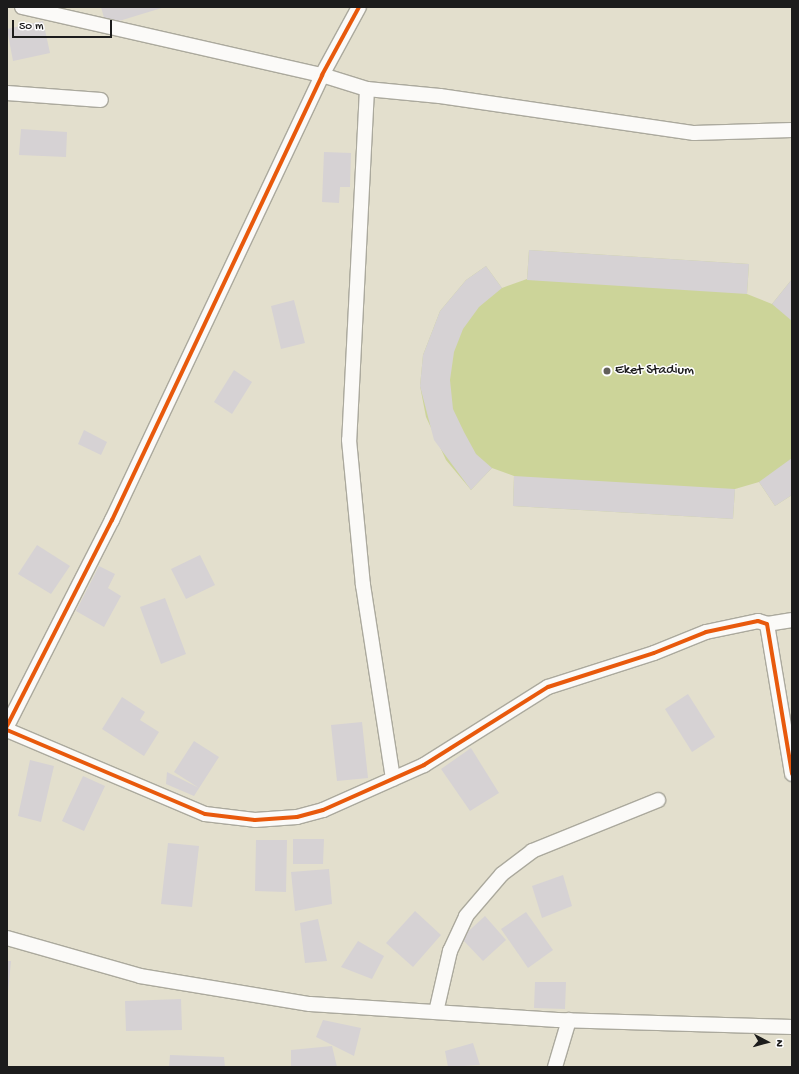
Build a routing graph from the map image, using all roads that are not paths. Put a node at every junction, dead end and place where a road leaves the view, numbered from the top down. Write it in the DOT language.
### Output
graph roads {
  1 [pos="22,7"];
  2 [pos="359,7"];
  3 [pos="322,75"];
  4 [pos="367,89"];
  5 [pos="7,94"];
  6 [pos="101,100"];
  7 [pos="792,130"];
  8 [pos="792,620"];
  9 [pos="767,624"];
  10 [pos="7,726"];
  11 [pos="7,730"];
  12 [pos="792,774"];
  13 [pos="393,779"];
  14 [pos="658,800"];
  15 [pos="7,938"];
  16 [pos="436,1012"];
  17 [pos="569,1020"];
  18 [pos="792,1026"];
  19 [pos="555,1067"];
  1 -- 3 [label="street"];
  2 -- 3 [label="street"];
  3 -- 4 [label="street"];
  3 -- 10 [label="street"];
  4 -- 7 [label="street"];
  4 -- 13 [label="street"];
  5 -- 6 [label="street"];
  8 -- 9 [label="street"];
  9 -- 12 [label="street"];
  9 -- 13 [label="street"];
  11 -- 13 [label="street"];
  14 -- 16 [label="street"];
  15 -- 16 [label="street"];
  16 -- 17 [label="street"];
  17 -- 18 [label="street"];
  17 -- 19 [label="street"];
}
